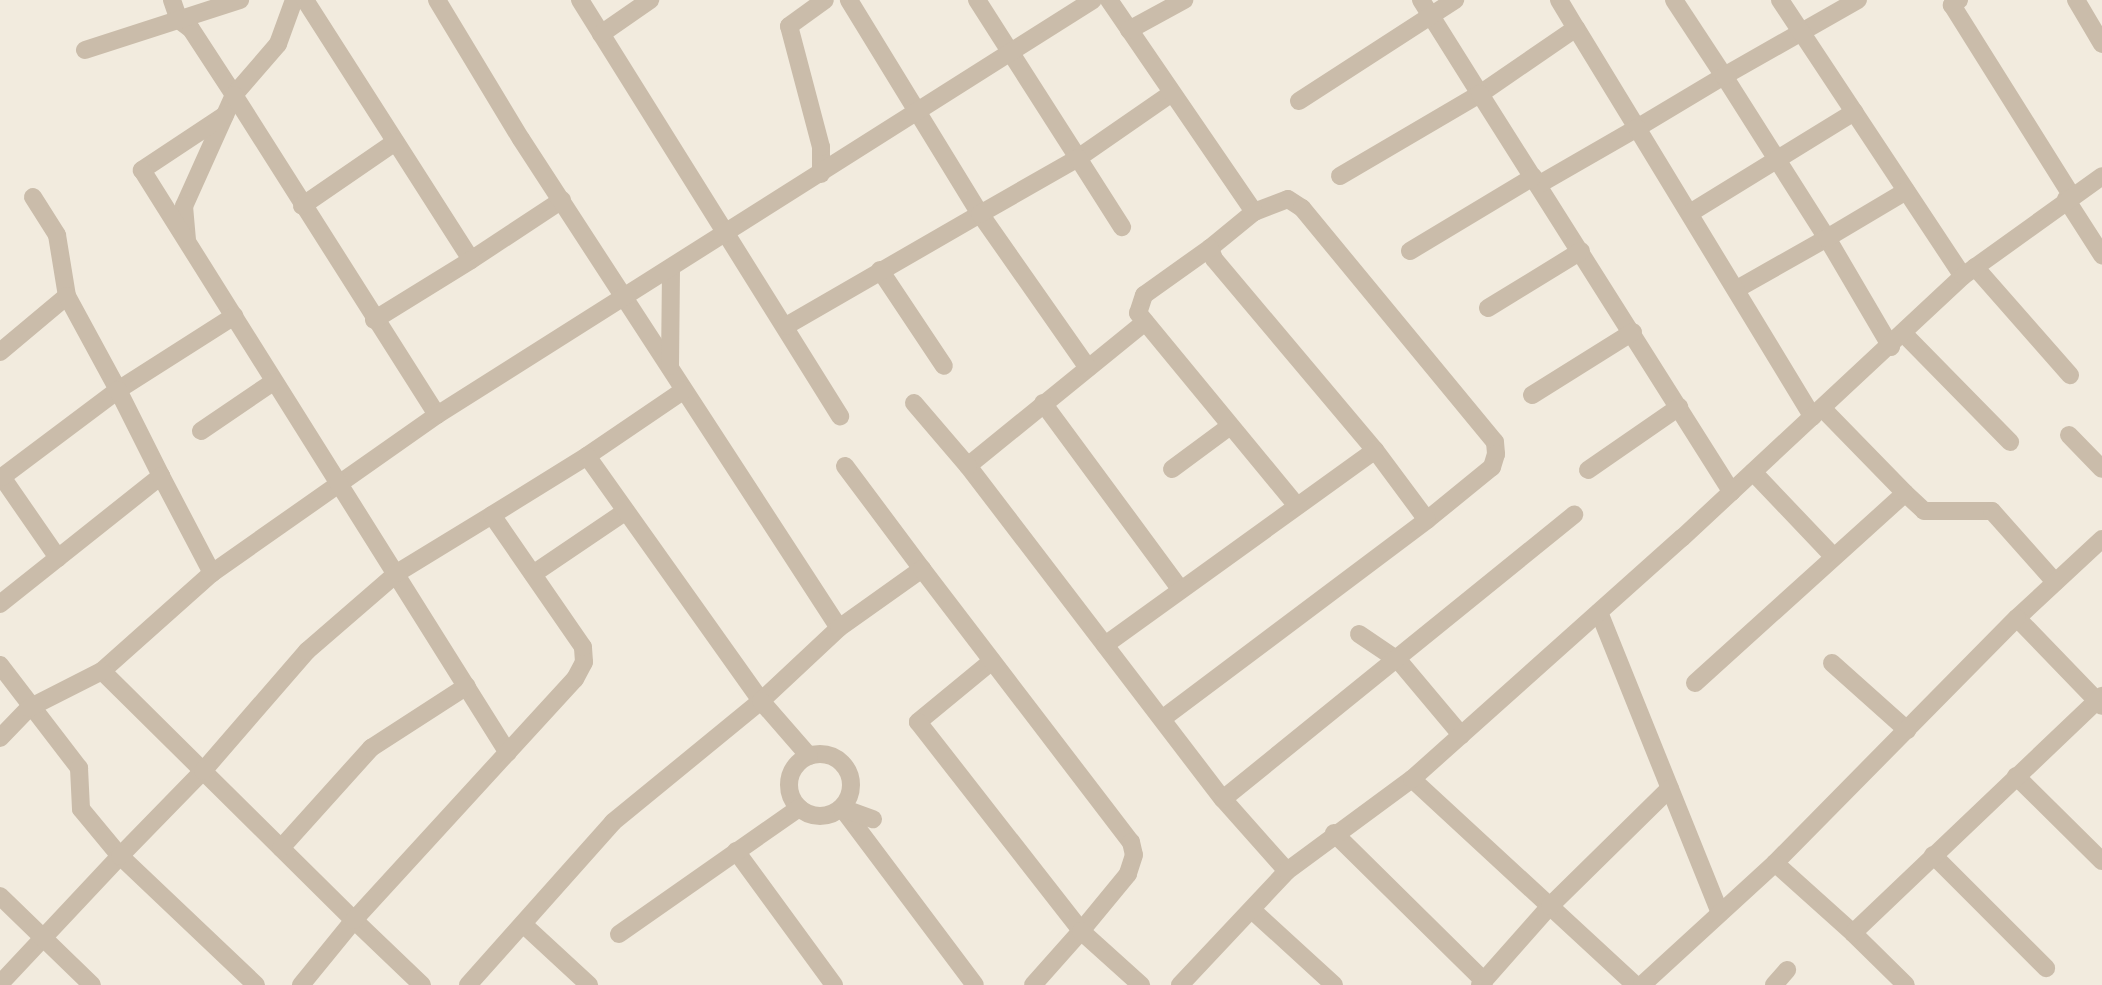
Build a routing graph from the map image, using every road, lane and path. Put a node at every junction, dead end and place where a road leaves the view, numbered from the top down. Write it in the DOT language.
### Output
graph roads {
  1 [pos="172,0"];
  2 [pos="240,0"];
  3 [pos="294,0"];
  4 [pos="305,0"];
  5 [pos="437,0"];
  6 [pos="580,0"];
  7 [pos="650,0"];
  8 [pos="825,0"];
  9 [pos="849,0"];
  10 [pos="977,0"];
  11 [pos="1093,0"];
  12 [pos="1109,0"];
  13 [pos="1184,0"];
  14 [pos="1420,0"];
  15 [pos="1455,0"];
  16 [pos="1559,0"];
  17 [pos="1674,0"];
  18 [pos="1780,0"];
  19 [pos="1858,0"];
  20 [pos="2076,0"];
  21 [pos="1953,2"];
  22 [pos="1431,16"];
  23 [pos="179,20"];
  24 [pos="1576,29"];
  25 [pos="1129,30"];
  26 [pos="601,34"];
  27 [pos="1803,34"];
  28 [pos="2101,41"];
  29 [pos="85,50"];
  30 [pos="1010,53"];
  31 [pos="1724,76"];
  32 [pos="1172,93"];
  33 [pos="1480,94"];
  34 [pos="234,95"];
  35 [pos="1299,101"];
  36 [pos="919,111"];
  37 [pos="1854,112"];
  38 [pos="225,115"];
  39 [pos="1637,128"];
  40 [pos="395,142"];
  41 [pos="1078,158"];
  42 [pos="1778,161"];
  43 [pos="821,174"];
  44 [pos="1340,176"];
  45 [pos="2102,176"];
  46 [pos="1536,181"];
  47 [pos="1906,191"];
  48 [pos="33,197"];
  49 [pos="2068,197"];
  50 [pos="562,200"];
  51 [pos="302,206"];
  52 [pos="1254,212"];
  53 [pos="1690,213"];
  54 [pos="980,215"];
  55 [pos="1122,228"];
  56 [pos="726,234"];
  57 [pos="1827,238"];
  58 [pos="187,243"];
  59 [pos="1210,248"];
  60 [pos="1410,251"];
  61 [pos="1581,251"];
  62 [pos="2102,255"];
  63 [pos="471,260"];
  64 [pos="671,270"];
  65 [pos="880,270"];
  66 [pos="1969,272"];
  67 [pos="1737,289"];
  68 [pos="67,296"];
  69 [pos="625,298"];
  70 [pos="1488,308"];
  71 [pos="234,316"];
  72 [pos="374,320"];
  73 [pos="1145,322"];
  74 [pos="786,326"];
  75 [pos="1633,332"];
  76 [pos="1898,341"];
  77 [pos="0,352"];
  78 [pos="670,366"];
  79 [pos="944,366"];
  80 [pos="1088,368"];
  81 [pos="2070,375"];
  82 [pos="274,382"];
  83 [pos="118,390"];
  84 [pos="684,390"];
  85 [pos="1532,395"];
  86 [pos="914,403"];
  87 [pos="1043,403"];
  88 [pos="1679,407"];
  89 [pos="1818,413"];
  90 [pos="437,415"];
  91 [pos="840,416"];
  92 [pos="1229,428"];
  93 [pos="201,431"];
  94 [pos="2069,435"];
  95 [pos="2010,442"];
  96 [pos="1375,450"];
  97 [pos="587,456"];
  98 [pos="845,466"];
  99 [pos="968,466"];
  100 [pos="1172,469"];
  101 [pos="1588,470"];
  102 [pos="2102,470"];
  103 [pos="1753,472"];
  104 [pos="1,476"];
  105 [pos="161,477"];
  106 [pos="339,479"];
  107 [pos="1732,492"];
  108 [pos="1905,493"];
  109 [pos="1297,506"];
  110 [pos="626,511"];
  111 [pos="492,515"];
  112 [pos="1574,515"];
  113 [pos="1427,520"];
  114 [pos="2102,539"];
  115 [pos="1834,557"];
  116 [pos="58,558"];
  117 [pos="922,569"];
  118 [pos="212,573"];
  119 [pos="397,573"];
  120 [pos="533,574"];
  121 [pos="2055,582"];
  122 [pos="1181,590"];
  123 [pos="0,604"];
  124 [pos="1599,612"];
  125 [pos="2017,618"];
  126 [pos="839,628"];
  127 [pos="1359,634"];
  128 [pos="1105,645"];
  129 [pos="992,661"];
  130 [pos="1399,661"];
  131 [pos="1832,663"];
  132 [pos="0,665"];
  133 [pos="102,671"];
  134 [pos="1695,683"];
  135 [pos="467,686"];
  136 [pos="761,701"];
  137 [pos="2100,701"];
  138 [pos="29,708"];
  139 [pos="1163,718"];
  140 [pos="1907,730"];
  141 [pos="1461,735"];
  142 [pos="0,738"];
  143 [pos="508,753"];
  144 [pos="808,756"];
  145 [pos="203,771"];
  146 [pos="2016,776"];
  147 [pos="1412,779"];
  148 [pos="1670,788"];
  149 [pos="1223,799"];
  150 [pos="799,808"];
  151 [pos="842,808"];
  152 [pos="873,819"];
  153 [pos="1334,833"];
  154 [pos="281,848"];
  155 [pos="736,851"];
  156 [pos="1933,855"];
  157 [pos="120,856"];
  158 [pos="2102,861"];
  159 [pos="1775,863"];
  160 [pos="1287,871"];
  161 [pos="0,896"];
  162 [pos="1550,906"];
  163 [pos="1252,910"];
  164 [pos="1720,913"];
  165 [pos="354,920"];
  166 [pos="523,924"];
  167 [pos="1081,931"];
  168 [pos="1853,933"];
  169 [pos="619,934"];
  170 [pos="41,936"];
  171 [pos="2046,968"];
  172 [pos="1787,970"];
  173 [pos="1482,983"];
  174 [pos="0,984"];
  175 [pos="92,985"];
  176 [pos="256,985"];
  177 [pos="301,985"];
  178 [pos="422,985"];
  179 [pos="468,985"];
  180 [pos="589,985"];
  181 [pos="834,985"];
  182 [pos="975,985"];
  183 [pos="1033,985"];
  184 [pos="1141,985"];
  185 [pos="1180,985"];
  186 [pos="1334,985"];
  187 [pos="1635,985"];
  188 [pos="1642,985"];
  189 [pos="1774,985"];
  190 [pos="1906,985"];
  1 -- 23 [label="street"];
  2 -- 23 [label="street"];
  3 -- 34 [label="street"];
  4 -- 40 [label="street"];
  5 -- 50 [label="street"];
  6 -- 26 [label="street"];
  7 -- 26 [label="street"];
  8 -- 43 [label="street"];
  9 -- 36 [label="street"];
  10 -- 30 [label="street"];
  11 -- 30 [label="street"];
  12 -- 25 [label="street"];
  13 -- 25 [label="street"];
  14 -- 22 [label="street"];
  15 -- 22 [label="street"];
  16 -- 24 [label="street"];
  17 -- 31 [label="street"];
  18 -- 27 [label="street"];
  19 -- 27 [label="street"];
  20 -- 28 [label="street"];
  21 -- 49 [label="street"];
  22 -- 33 [label="street"];
  22 -- 35 [label="street"];
  23 -- 29 [label="street"];
  23 -- 34 [label="street"];
  24 -- 33 [label="street"];
  24 -- 39 [label="street"];
  25 -- 32 [label="street"];
  26 -- 56 [label="street"];
  27 -- 31 [label="street"];
  27 -- 37 [label="street"];
  30 -- 36 [label="street"];
  30 -- 41 [label="street"];
  31 -- 39 [label="street"];
  31 -- 42 [label="street"];
  32 -- 41 [label="street"];
  32 -- 52 [label="street"];
  33 -- 44 [label="street"];
  33 -- 46 [label="street"];
  34 -- 38 [label="street"];
  34 -- 51 [label="street"];
  36 -- 43 [label="street"];
  36 -- 54 [label="street"];
  37 -- 42 [label="street"];
  37 -- 47 [label="street"];
  38 -- 58 [label="street"];
  38 -- 58 [label="street"];
  39 -- 46 [label="street"];
  39 -- 53 [label="street"];
  40 -- 51 [label="street"];
  40 -- 63 [label="street"];
  41 -- 54 [label="street"];
  41 -- 55 [label="street"];
  42 -- 53 [label="street"];
  42 -- 57 [label="street"];
  43 -- 56 [label="street"];
  45 -- 49 [label="street"];
  46 -- 60 [label="street"];
  46 -- 61 [label="street"];
  47 -- 57 [label="street"];
  47 -- 66 [label="street"];
  48 -- 68 [label="street"];
  49 -- 62 [label="street"];
  49 -- 66 [label="street"];
  50 -- 63 [label="street"];
  50 -- 69 [label="street"];
  51 -- 72 [label="street"];
  52 -- 59 [label="street"];
  52 -- 113 [label="street"];
  53 -- 67 [label="street"];
  54 -- 65 [label="street"];
  54 -- 80 [label="street"];
  56 -- 64 [label="street"];
  56 -- 74 [label="street"];
  57 -- 67 [label="street"];
  57 -- 76 [label="street"];
  58 -- 71 [label="street"];
  59 -- 73 [label="street"];
  59 -- 96 [label="street"];
  61 -- 70 [label="street"];
  61 -- 75 [label="street"];
  63 -- 72 [label="street"];
  64 -- 69 [label="street"];
  64 -- 78 [label="street"];
  65 -- 74 [label="street"];
  65 -- 79 [label="street"];
  66 -- 76 [label="street"];
  66 -- 81 [label="street"];
  67 -- 89 [label="street"];
  68 -- 77 [label="street"];
  68 -- 83 [label="street"];
  69 -- 78 [label="street"];
  69 -- 90 [label="street"];
  71 -- 82 [label="street"];
  71 -- 83 [label="street"];
  72 -- 90 [label="street"];
  73 -- 80 [label="street"];
  73 -- 92 [label="street"];
  74 -- 91 [label="street"];
  75 -- 85 [label="street"];
  75 -- 88 [label="street"];
  76 -- 89 [label="street"];
  76 -- 95 [label="street"];
  78 -- 84 [label="street"];
  80 -- 87 [label="street"];
  82 -- 93 [label="street"];
  82 -- 106 [label="street"];
  83 -- 104 [label="street"];
  83 -- 105 [label="street"];
  84 -- 97 [label="street"];
  84 -- 126 [label="street"];
  86 -- 99 [label="street"];
  87 -- 99 [label="street"];
  87 -- 122 [label="street"];
  88 -- 101 [label="street"];
  88 -- 107 [label="street"];
  89 -- 103 [label="street"];
  89 -- 108 [label="street"];
  90 -- 106 [label="street"];
  92 -- 100 [label="street"];
  92 -- 109 [label="street"];
  94 -- 102 [label="street"];
  96 -- 109 [label="street"];
  96 -- 113 [label="street"];
  97 -- 110 [label="street"];
  97 -- 111 [label="street"];
  98 -- 117 [label="street"];
  99 -- 128 [label="street"];
  103 -- 107 [label="street"];
  103 -- 115 [label="street"];
  104 -- 116 [label="street"];
  105 -- 116 [label="street"];
  105 -- 118 [label="street"];
  106 -- 118 [label="street"];
  106 -- 119 [label="street"];
  107 -- 124 [label="street"];
  108 -- 115 [label="street"];
  108 -- 121 [label="street"];
  109 -- 122 [label="street"];
  110 -- 120 [label="street"];
  110 -- 136 [label="street"];
  111 -- 119 [label="street"];
  111 -- 120 [label="street"];
  112 -- 130 [label="street"];
  113 -- 139 [label="street"];
  114 -- 121 [label="street"];
  115 -- 134 [label="street"];
  116 -- 123 [label="street"];
  117 -- 126 [label="street"];
  117 -- 129 [label="street"];
  118 -- 133 [label="street"];
  119 -- 135 [label="street"];
  119 -- 145 [label="street"];
  120 -- 143 [label="street"];
  121 -- 125 [label="street"];
  122 -- 128 [label="street"];
  124 -- 141 [label="street"];
  124 -- 148 [label="street"];
  125 -- 137 [label="street"];
  125 -- 140 [label="street"];
  126 -- 136 [label="street"];
  127 -- 130 [label="street"];
  128 -- 139 [label="street"];
  129 -- 167 [label="street"];
  129 -- 167 [label="street"];
  130 -- 141 [label="street"];
  130 -- 149 [label="street"];
  131 -- 140 [label="street"];
  132 -- 138 [label="street"];
  133 -- 138 [label="street"];
  133 -- 145 [label="street"];
  135 -- 143 [label="street"];
  135 -- 154 [label="street"];
  136 -- 144 [label="street"];
  136 -- 166 [label="street"];
  137 -- 146 [label="street"];
  138 -- 142 [label="street"];
  138 -- 157 [label="street"];
  139 -- 149 [label="street"];
  140 -- 159 [label="street"];
  141 -- 147 [label="street"];
  143 -- 165 [label="street"];
  144 -- 150 [label="street"];
  144 -- 151 [label="street"];
  145 -- 154 [label="street"];
  145 -- 157 [label="street"];
  146 -- 156 [label="street"];
  146 -- 158 [label="street"];
  147 -- 153 [label="street"];
  147 -- 162 [label="street"];
  148 -- 162 [label="street"];
  148 -- 164 [label="street"];
  149 -- 160 [label="street"];
  150 -- 151 [label="street"];
  150 -- 155 [label="street"];
  151 -- 152 [label="street"];
  151 -- 182 [label="street"];
  153 -- 160 [label="street"];
  153 -- 173 [label="street"];
  154 -- 165 [label="street"];
  155 -- 169 [label="street"];
  155 -- 181 [label="street"];
  156 -- 168 [label="street"];
  156 -- 171 [label="street"];
  157 -- 170 [label="street"];
  157 -- 176 [label="street"];
  159 -- 164 [label="street"];
  159 -- 168 [label="street"];
  160 -- 163 [label="street"];
  161 -- 170 [label="street"];
  162 -- 173 [label="street"];
  162 -- 187 [label="street"];
  163 -- 185 [label="street"];
  163 -- 186 [label="street"];
  164 -- 188 [label="street"];
  165 -- 177 [label="street"];
  165 -- 178 [label="street"];
  166 -- 179 [label="street"];
  166 -- 180 [label="street"];
  167 -- 183 [label="street"];
  167 -- 184 [label="street"];
  168 -- 190 [label="street"];
  170 -- 174 [label="street"];
  170 -- 175 [label="street"];
  172 -- 189 [label="street"];
}
